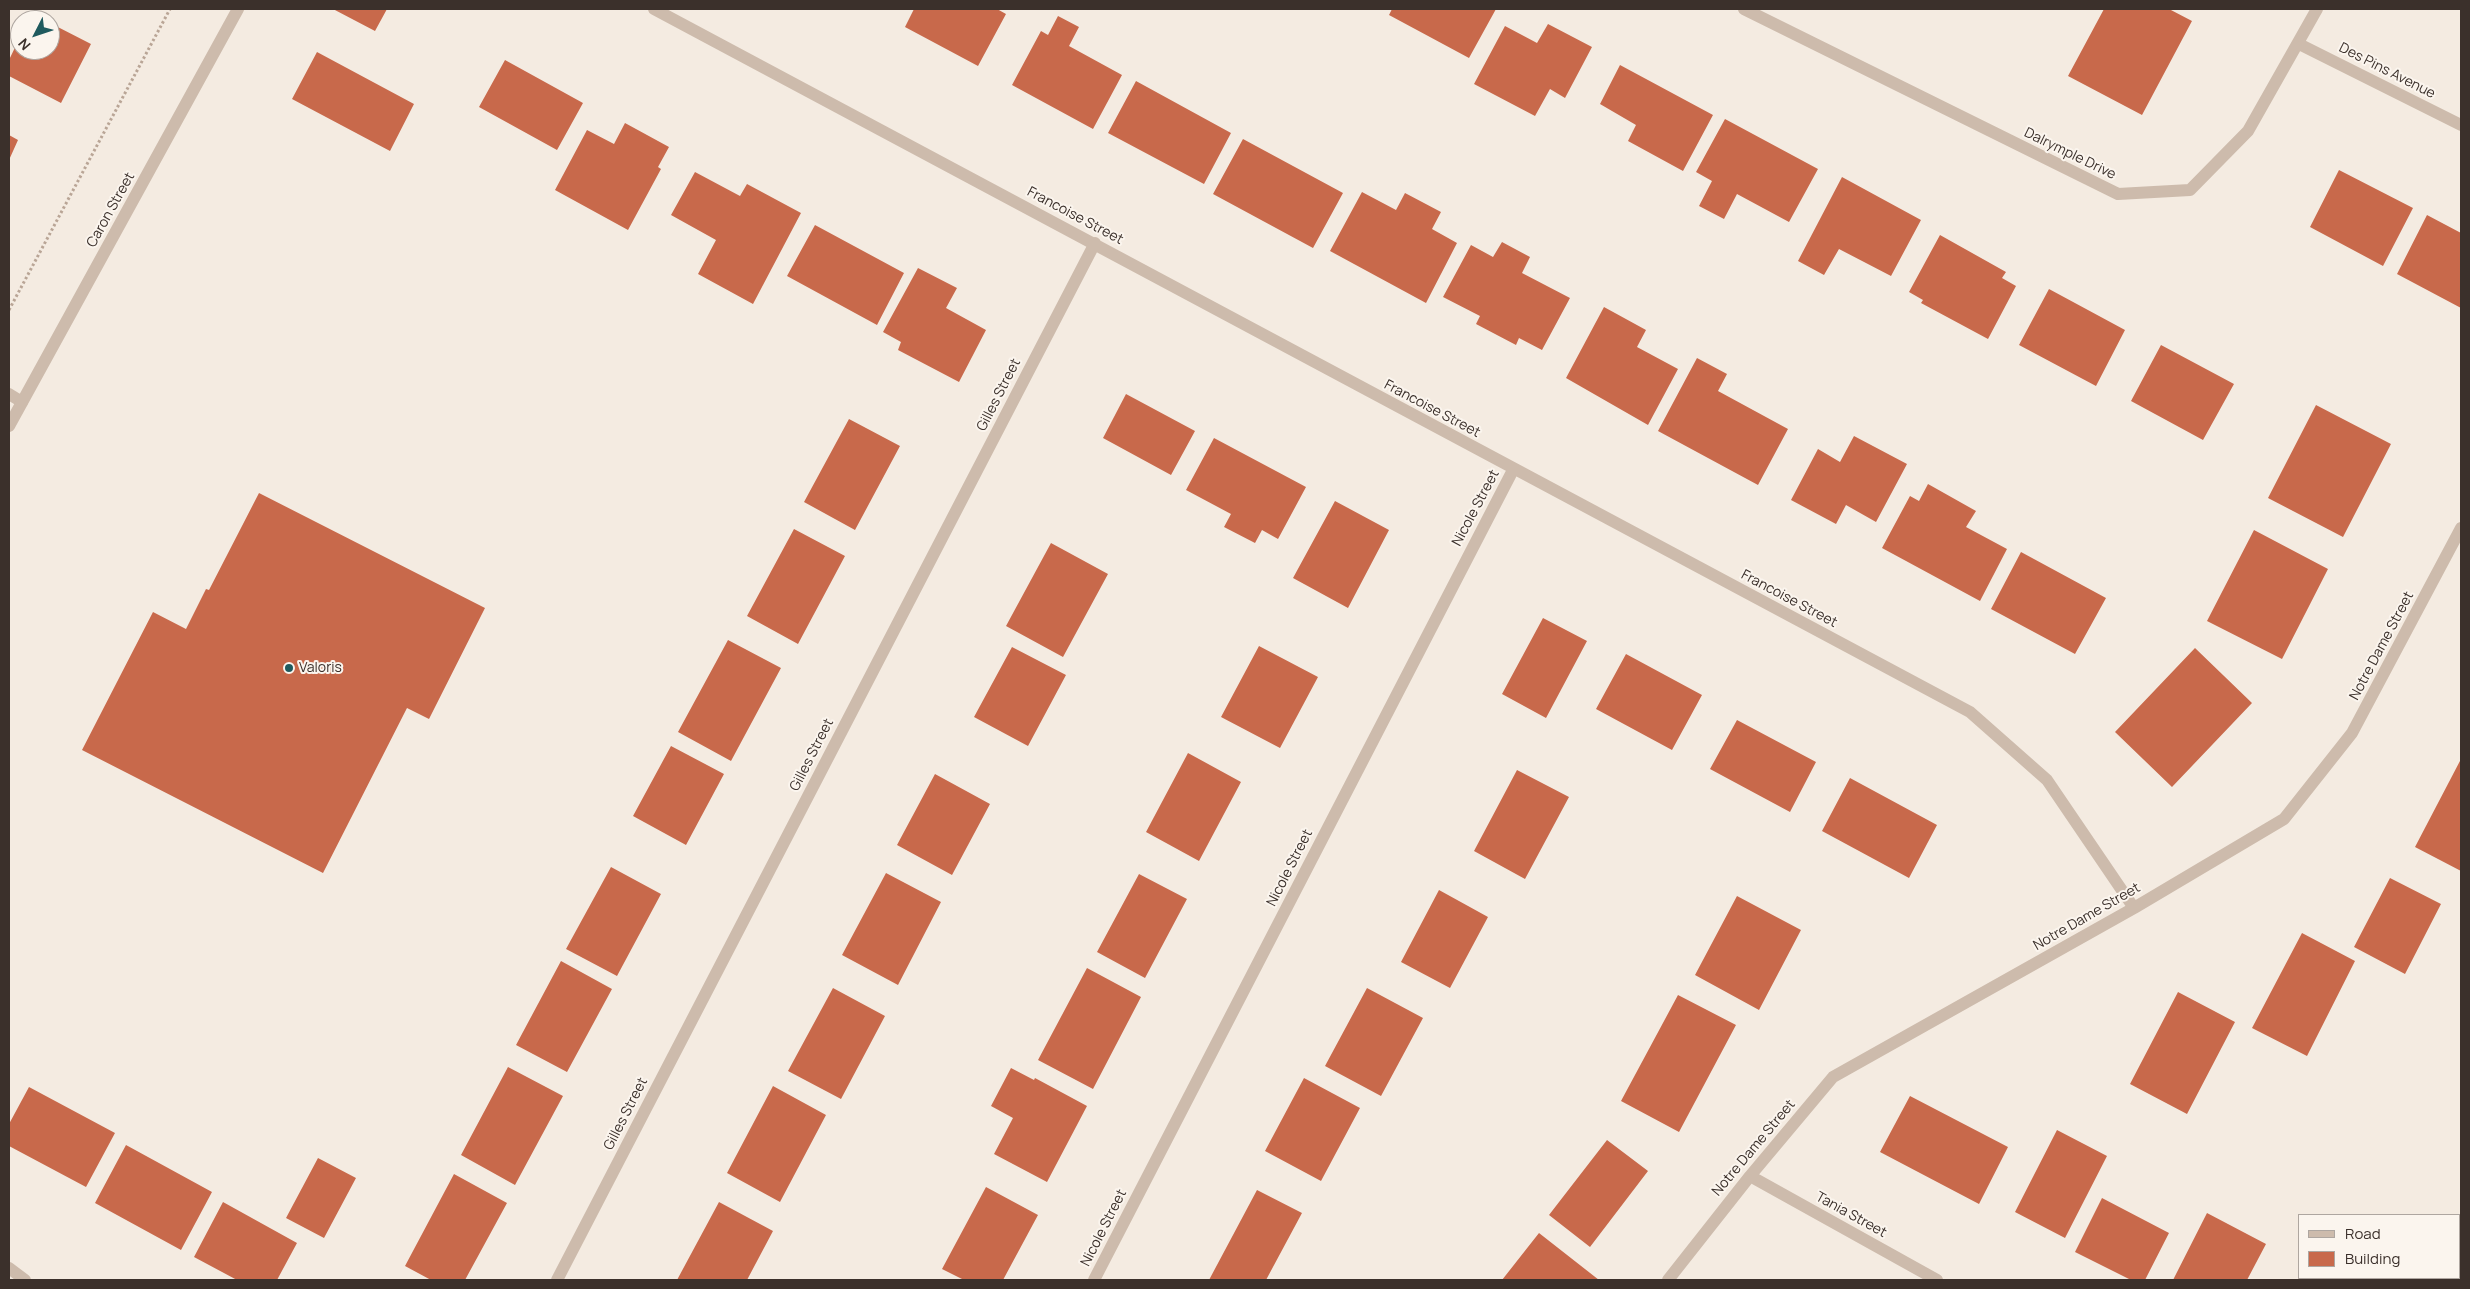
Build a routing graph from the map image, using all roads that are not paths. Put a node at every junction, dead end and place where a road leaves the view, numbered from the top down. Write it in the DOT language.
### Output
graph roads {
  1 [pos="238,9"];
  2 [pos="654,9"];
  3 [pos="1744,9"];
  4 [pos="2317,9"];
  5 [pos="2299,44"];
  6 [pos="2461,125"];
  7 [pos="1095,243"];
  8 [pos="9,394"];
  9 [pos="22,402"];
  10 [pos="9,426"];
  11 [pos="1513,470"];
  12 [pos="2461,528"];
  13 [pos="2134,908"];
  14 [pos="1750,1176"];
  15 [pos="9,1268"];
  16 [pos="25,1280"];
  17 [pos="557,1280"];
  18 [pos="1094,1280"];
  19 [pos="1668,1280"];
  20 [pos="1937,1280"];
  1 -- 9 [label="street, Caron Street"];
  2 -- 7 [label="street, Francoise Street"];
  3 -- 5 [label="street, Dalrymple Drive"];
  4 -- 5 [label="street, Dalrymple Drive"];
  5 -- 6 [label="street, Des Pins Avenue"];
  7 -- 11 [label="street, Francoise Street"];
  7 -- 17 [label="street, Gilles Street"];
  8 -- 9 [label="street"];
  9 -- 10 [label="street, Caron Street"];
  11 -- 13 [label="street, Francoise Street"];
  11 -- 18 [label="street, Nicole Street"];
  12 -- 13 [label="street, Notre Dame Street"];
  13 -- 14 [label="street, Notre Dame Street"];
  14 -- 19 [label="street, Notre Dame Street"];
  14 -- 20 [label="street, Tania Street"];
  15 -- 16 [label="street"];
}
